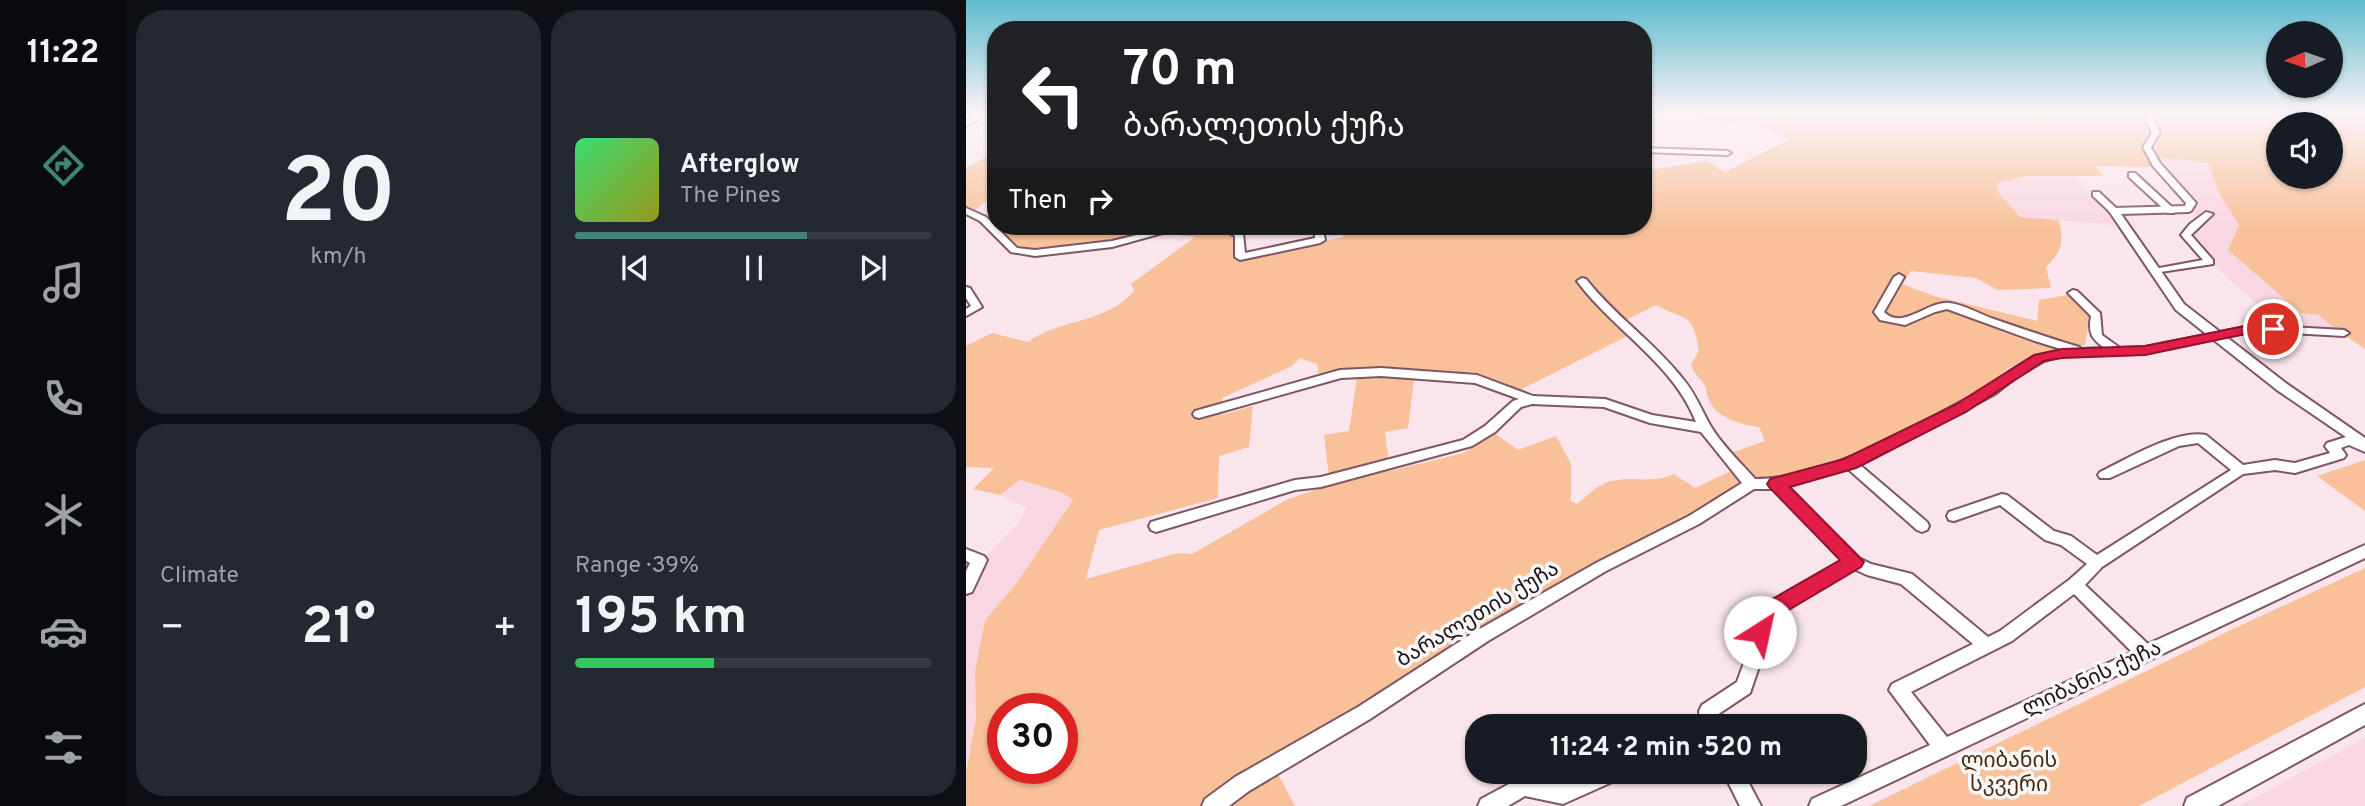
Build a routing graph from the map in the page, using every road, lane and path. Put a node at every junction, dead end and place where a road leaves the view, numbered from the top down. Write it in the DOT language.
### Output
graph roads {
  1 [pos="1716,153"];
  2 [pos="1727,153"];
  3 [pos="2150,153"];
  4 [pos="2132,175"];
  5 [pos="2096,194"];
  6 [pos="966,211"];
  7 [pos="2114,211"];
  8 [pos="2171,211"];
  9 [pos="2209,214"];
  10 [pos="987,223"];
  11 [pos="999,235"];
  12 [pos="1148,235"];
  13 [pos="1240,235"];
  14 [pos="1319,235"];
  15 [pos="2157,271"];
  16 [pos="1899,277"];
  17 [pos="1582,281"];
  18 [pos="966,290"];
  19 [pos="2073,293"];
  20 [pos="966,313"];
  21 [pos="2344,333"];
  22 [pos="2215,335"];
  23 [pos="2116,350"];
  24 [pos="2090,352"];
  25 [pos="1532,400"];
  26 [pos="1199,415"];
  27 [pos="1705,428"];
  28 [pos="2365,446"];
  29 [pos="1850,464"];
  30 [pos="2240,470"];
  31 [pos="2105,475"];
  32 [pos="1751,484"];
  33 [pos="1776,484"];
  34 [pos="1954,516"];
  35 [pos="1156,526"];
  36 [pos="1922,526"];
  37 [pos="2365,551"];
  38 [pos="966,555"];
  39 [pos="1854,562"];
  40 [pos="2097,563"];
  41 [pos="2075,585"];
  42 [pos="966,587"];
  43 [pos="1986,645"];
  44 [pos="2146,654"];
  45 [pos="1708,714"];
  46 [pos="2365,714"];
  47 [pos="1944,748"];
  48 [pos="1591,784"];
  49 [pos="1739,784"];
  50 [pos="1562,800"];
  51 [pos="1212,806"];
  52 [pos="1488,806"];
  53 [pos="1751,806"];
  54 [pos="1819,806"];
  55 [pos="2195,806"];
  1 -- 2 [label="street"];
  3 -- 8 [label="street"];
  4 -- 8 [label="street"];
  5 -- 7 [label="street"];
  6 -- 10 [label="street"];
  7 -- 8 [label="street"];
  7 -- 15 [label="street"];
  9 -- 15 [label="street"];
  11 -- 12 [label="street"];
  13 -- 14 [label="street"];
  15 -- 22 [label="street"];
  16 -- 24 [label="street"];
  17 -- 27 [label="street"];
  18 -- 20 [label="street"];
  19 -- 23 [label="street"];
  21 -- 22 [label="street"];
  22 -- 23 [label="street"];
  22 -- 28 [label="street"];
  23 -- 24 [label="street"];
  24 -- 29 [label="street"];
  25 -- 26 [label="street"];
  25 -- 27 [label="street"];
  25 -- 35 [label="street"];
  27 -- 32 [label="street"];
  28 -- 30 [label="street"];
  29 -- 33 [label="street"];
  29 -- 36 [label="street"];
  30 -- 31 [label="street"];
  30 -- 40 [label="street"];
  32 -- 33 [label="street"];
  32 -- 51 [label="street, ბარალეთის ქუჩა"];
  33 -- 39 [label="street"];
  34 -- 40 [label="street"];
  37 -- 44 [label="street, ლიბანის ქუჩა"];
  38 -- 42 [label="street"];
  39 -- 43 [label="street"];
  39 -- 45 [label="street"];
  40 -- 41 [label="street"];
  41 -- 43 [label="street"];
  41 -- 44 [label="street"];
  43 -- 47 [label="street"];
  44 -- 47 [label="street, ლიბანის ქუჩა"];
  46 -- 55 [label="street"];
  47 -- 54 [label="street, ლიბანის ქუჩა"];
  48 -- 50 [label="street"];
  49 -- 53 [label="street"];
  50 -- 52 [label="street"];
}
